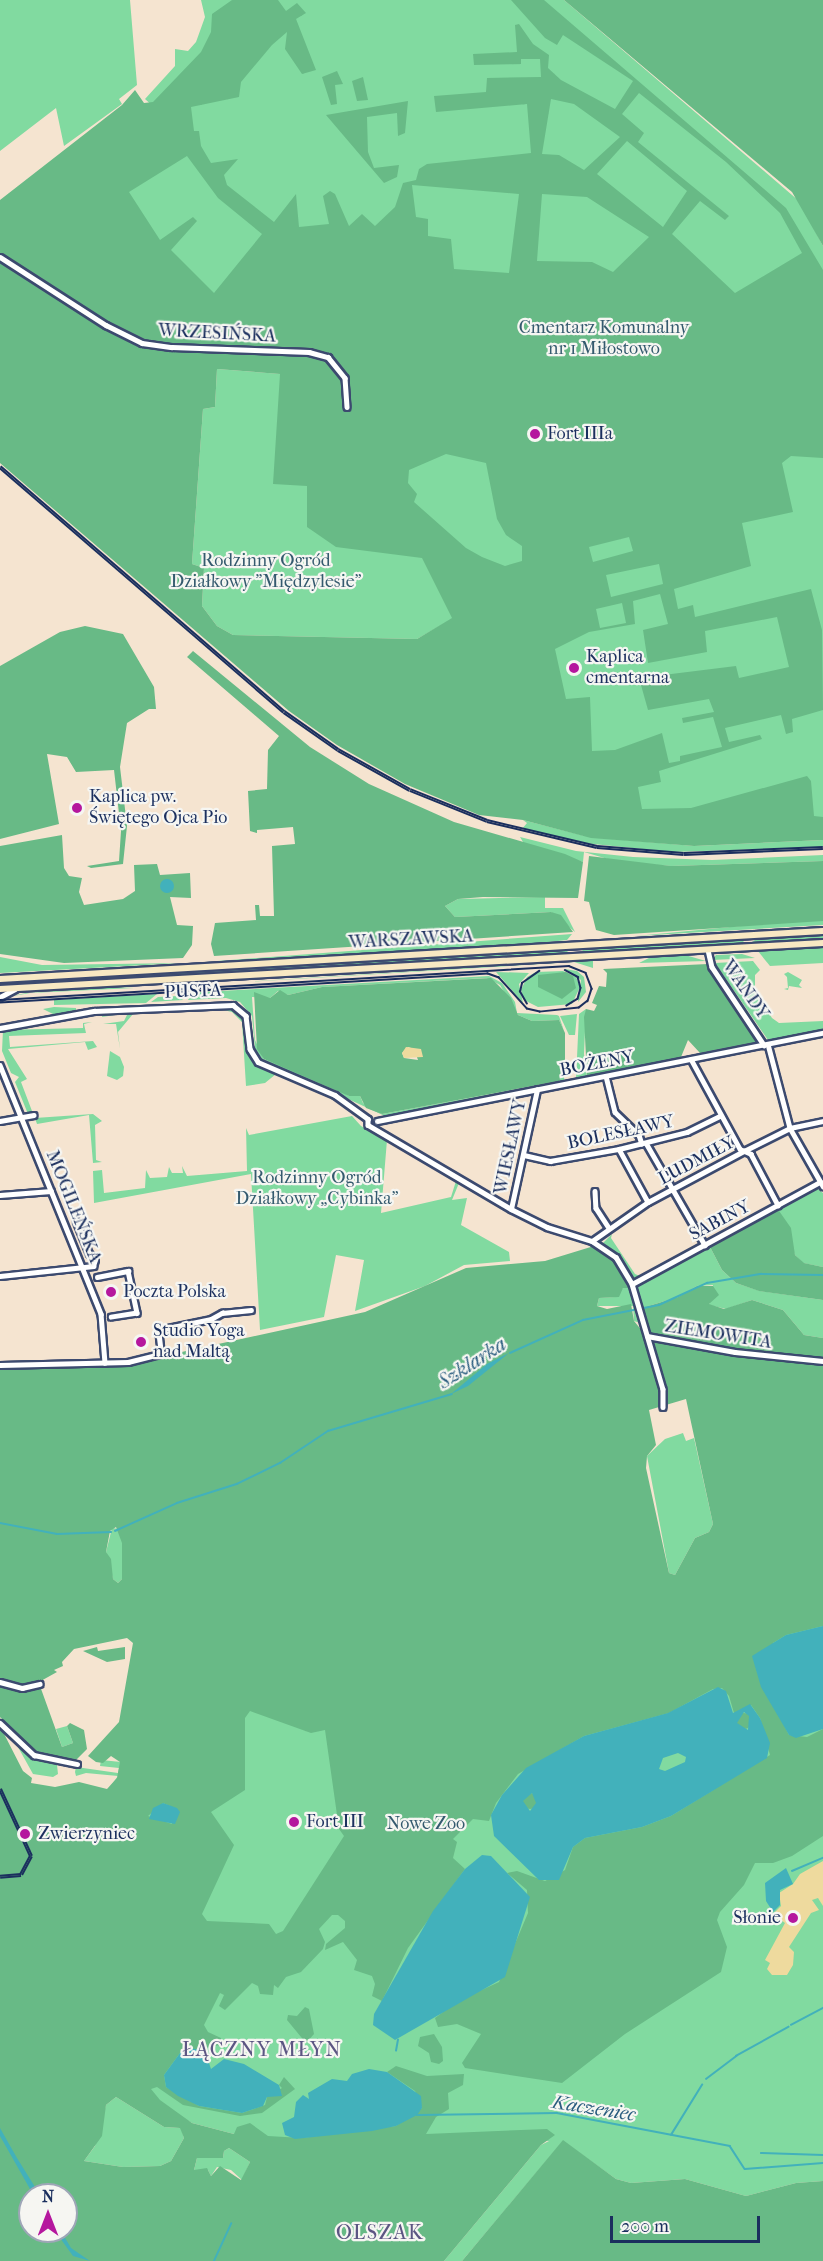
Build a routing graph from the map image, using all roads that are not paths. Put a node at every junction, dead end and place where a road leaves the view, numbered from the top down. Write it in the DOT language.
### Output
graph roads {
  1 [pos="0,257"];
  2 [pos="348,407"];
  3 [pos="823,931"];
  4 [pos="754,935"];
  5 [pos="823,943"];
  6 [pos="748,948"];
  7 [pos="708,950"];
  8 [pos="0,979"];
  9 [pos="0,989"];
  10 [pos="15,989"];
  11 [pos="0,997"];
  12 [pos="0,1028"];
  13 [pos="823,1033"];
  14 [pos="766,1044"];
  15 [pos="691,1059"];
  16 [pos="0,1065"];
  17 [pos="606,1076"];
  18 [pos="537,1090"];
  19 [pos="33,1115"];
  20 [pos="720,1116"];
  21 [pos="22,1119"];
  22 [pos="0,1121"];
  23 [pos="823,1121"];
  24 [pos="375,1124"];
  25 [pos="790,1128"];
  26 [pos="644,1144"];
  27 [pos="620,1149"];
  28 [pos="744,1151"];
  29 [pos="524,1155"];
  30 [pos="822,1184"];
  31 [pos="674,1189"];
  32 [pos="51,1191"];
  33 [pos="595,1191"];
  34 [pos="0,1196"];
  35 [pos="648,1202"];
  36 [pos="778,1205"];
  37 [pos="512,1209"];
  38 [pos="76,1222"];
  39 [pos="609,1228"];
  40 [pos="592,1241"];
  41 [pos="705,1245"];
  42 [pos="84,1270"];
  43 [pos="0,1276"];
  44 [pos="97,1277"];
  45 [pos="632,1284"];
  46 [pos="251,1310"];
  47 [pos="111,1317"];
  48 [pos="647,1336"];
  49 [pos="823,1361"];
  50 [pos="105,1363"];
  51 [pos="0,1365"];
  52 [pos="663,1407"];
  53 [pos="0,1682"];
  54 [pos="40,1684"];
  55 [pos="0,1723"];
  56 [pos="77,1764"];
  1 -- 2 [label="street, WRZESIŃSKA"];
  3 -- 4 [label="main road, WARSZAWSKA"];
  4 -- 6 [label="main road"];
  4 -- 8 [label="main road, WARSZAWSKA"];
  5 -- 6 [label="main road, WARSZAWSKA"];
  6 -- 7 [label="main road, WARSZAWSKA"];
  7 -- 10 [label="main road, WARSZAWSKA"];
  7 -- 14 [label="street, WANDY"];
  9 -- 10 [label="main road, WARSZAWSKA"];
  10 -- 11 [label="street, WARSZAWSKA"];
  12 -- 24 [label="street, PUSTA"];
  13 -- 14 [label="street, BOŻENY"];
  14 -- 15 [label="street, BOŻENY"];
  14 -- 25 [label="street, WANDY"];
  15 -- 17 [label="street, BOŻENY"];
  15 -- 20 [label="street"];
  16 -- 21 [label="street, MOGILEŃSKA"];
  17 -- 18 [label="street, BOŻENY"];
  17 -- 26 [label="street"];
  18 -- 24 [label="street, BOŻENY"];
  18 -- 29 [label="street, WIESŁAWY"];
  19 -- 21 [label="street"];
  20 -- 26 [label="street, BOLESŁAWY"];
  20 -- 28 [label="street"];
  21 -- 22 [label="street"];
  21 -- 32 [label="street, MOGILEŃSKA"];
  23 -- 25 [label="street, LUDMIŁY"];
  24 -- 37 [label="street"];
  25 -- 28 [label="street, LUDMIŁY"];
  25 -- 30 [label="street, WANDY"];
  26 -- 27 [label="street, BOLESŁAWY"];
  26 -- 31 [label="street"];
  27 -- 29 [label="street, BOLESŁAWY"];
  27 -- 35 [label="street"];
  28 -- 31 [label="street, LUDMIŁY"];
  28 -- 36 [label="street"];
  29 -- 37 [label="street, WIESŁAWY"];
  30 -- 36 [label="street, SABINY"];
  31 -- 35 [label="street, LUDMIŁY"];
  31 -- 41 [label="street"];
  32 -- 34 [label="street"];
  32 -- 42 [label="street, MOGILEŃSKA"];
  33 -- 39 [label="street"];
  35 -- 39 [label="street, LUDMIŁY"];
  36 -- 41 [label="street, SABINY"];
  37 -- 40 [label="street"];
  38 -- 42 [label="street"];
  39 -- 40 [label="street, LUDMIŁY"];
  40 -- 45 [label="street"];
  41 -- 45 [label="street, SABINY"];
  42 -- 43 [label="street"];
  42 -- 50 [label="street, MOGILEŃSKA"];
  44 -- 47 [label="street"];
  45 -- 48 [label="street"];
  46 -- 50 [label="street"];
  48 -- 49 [label="street, ZIEMOWITA"];
  48 -- 52 [label="street, ZIEMOWITA"];
  50 -- 51 [label="street"];
  53 -- 54 [label="street"];
  55 -- 56 [label="street"];
}
